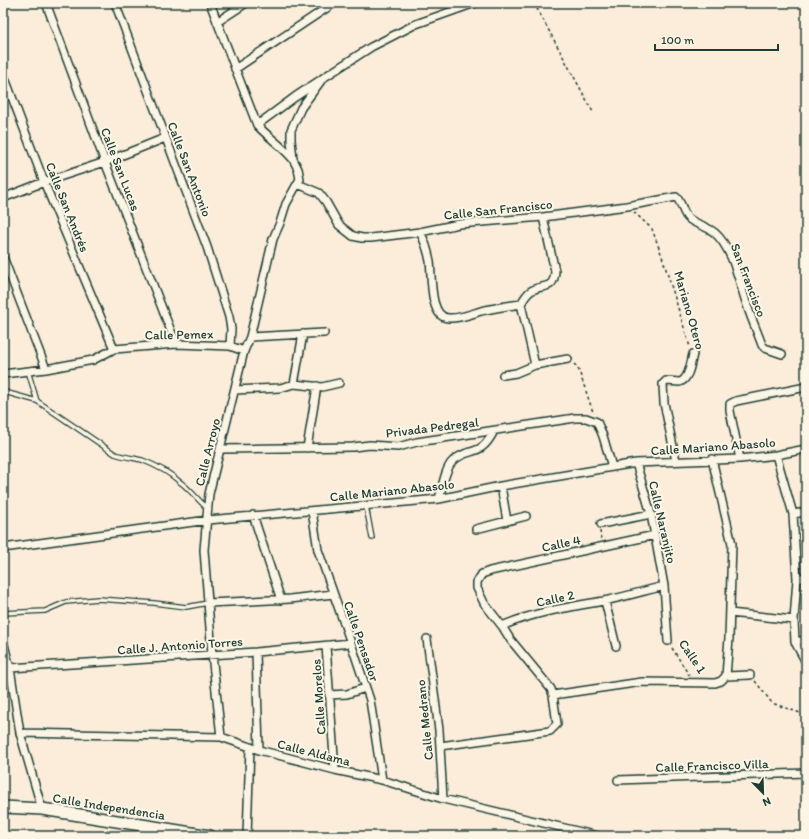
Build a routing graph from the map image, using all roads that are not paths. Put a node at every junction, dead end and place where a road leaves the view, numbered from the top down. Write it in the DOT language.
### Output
graph roads {
  1 [pos="46,3"];
  2 [pos="115,3"];
  3 [pos="210,3"];
  4 [pos="246,3"];
  5 [pos="334,3"];
  6 [pos="475,3"];
  7 [pos="455,6"];
  8 [pos="217,22"];
  9 [pos="235,69"];
  10 [pos="3,73"];
  11 [pos="323,78"];
  12 [pos="257,125"];
  13 [pos="165,138"];
  14 [pos="294,159"];
  15 [pos="105,162"];
  16 [pos="44,182"];
  17 [pos="298,184"];
  18 [pos="676,197"];
  19 [pos="3,198"];
  20 [pos="544,216"];
  21 [pos="420,232"];
  22 [pos="3,257"];
  23 [pos="521,304"];
  24 [pos="324,333"];
  25 [pos="303,334"];
  26 [pos="250,337"];
  27 [pos="176,344"];
  28 [pos="230,346"];
  29 [pos="114,349"];
  30 [pos="244,351"];
  31 [pos="693,354"];
  32 [pos="782,354"];
  33 [pos="568,359"];
  34 [pos="535,365"];
  35 [pos="46,369"];
  36 [pos="28,371"];
  37 [pos="3,374"];
  38 [pos="503,375"];
  39 [pos="339,383"];
  40 [pos="294,384"];
  41 [pos="317,386"];
  42 [pos="806,387"];
  43 [pos="3,390"];
  44 [pos="234,390"];
  45 [pos="37,401"];
  46 [pos="494,431"];
  47 [pos="307,448"];
  48 [pos="221,449"];
  49 [pos="806,449"];
  50 [pos="776,455"];
  51 [pos="740,459"];
  52 [pos="712,460"];
  53 [pos="676,461"];
  54 [pos="636,463"];
  55 [pos="612,467"];
  56 [pos="501,486"];
  57 [pos="439,499"];
  58 [pos="366,505"];
  59 [pos="208,510"];
  60 [pos="312,511"];
  61 [pos="806,512"];
  62 [pos="651,514"];
  63 [pos="793,514"];
  64 [pos="252,515"];
  65 [pos="526,516"];
  66 [pos="208,520"];
  67 [pos="507,521"];
  68 [pos="601,524"];
  69 [pos="476,529"];
  70 [pos="655,535"];
  71 [pos="372,538"];
  72 [pos="3,548"];
  73 [pos="806,577"];
  74 [pos="797,579"];
  75 [pos="664,586"];
  76 [pos="333,594"];
  77 [pos="281,600"];
  78 [pos="605,601"];
  79 [pos="208,603"];
  80 [pos="3,613"];
  81 [pos="730,613"];
  82 [pos="794,620"];
  83 [pos="502,626"];
  84 [pos="427,639"];
  85 [pos="806,640"];
  86 [pos="3,641"];
  87 [pos="668,641"];
  88 [pos="795,642"];
  89 [pos="351,643"];
  90 [pos="326,646"];
  91 [pos="616,646"];
  92 [pos="256,652"];
  93 [pos="212,654"];
  94 [pos="806,662"];
  95 [pos="10,668"];
  96 [pos="750,675"];
  97 [pos="726,676"];
  98 [pos="365,688"];
  99 [pos="329,695"];
  100 [pos="553,695"];
  101 [pos="20,733"];
  102 [pos="221,737"];
  103 [pos="440,746"];
  104 [pos="250,747"];
  105 [pos="259,750"];
  106 [pos="335,770"];
  107 [pos="806,773"];
  108 [pos="382,780"];
  109 [pos="618,780"];
  110 [pos="443,799"];
  111 [pos="3,807"];
  112 [pos="42,810"];
  113 [pos="210,836"];
  114 [pos="247,836"];
  115 [pos="598,836"];
  1 -- 15 [label="street, Calle San Lucas"];
  2 -- 13 [label="street, Calle San Antonio"];
  3 -- 8 [label="street"];
  4 -- 8 [label="street"];
  5 -- 9 [label="street"];
  6 -- 7 [label="street"];
  7 -- 11 [label="street"];
  8 -- 9 [label="street"];
  9 -- 12 [label="street"];
  10 -- 16 [label="street, Calle San Andrés"];
  11 -- 12 [label="street"];
  11 -- 14 [label="street"];
  12 -- 14 [label="street"];
  13 -- 15 [label="street"];
  13 -- 28 [label="street, Calle San Antonio"];
  14 -- 17 [label="street"];
  15 -- 16 [label="street"];
  15 -- 27 [label="street, Calle San Lucas"];
  16 -- 19 [label="street"];
  16 -- 29 [label="street, Calle San Andrés"];
  17 -- 21 [label="street, Calle San Francisco"];
  17 -- 26 [label="street, Calle Arroyo"];
  18 -- 20 [label="street, Calle San Francisco"];
  18 -- 32 [label="street, San Francisco"];
  20 -- 21 [label="street, Calle San Francisco"];
  20 -- 23 [label="street"];
  21 -- 23 [label="street"];
  22 -- 35 [label="street"];
  23 -- 34 [label="street"];
  24 -- 25 [label="street"];
  25 -- 26 [label="street"];
  25 -- 40 [label="street"];
  26 -- 30 [label="street, Calle Arroyo"];
  27 -- 28 [label="street, Calle Pemex"];
  27 -- 29 [label="street, Calle Pemex"];
  28 -- 30 [label="street, Calle Pemex"];
  29 -- 35 [label="street"];
  30 -- 44 [label="street, Calle Arroyo"];
  31 -- 53 [label="street, Mariano Otero"];
  33 -- 34 [label="street"];
  34 -- 38 [label="street"];
  35 -- 36 [label="street"];
  36 -- 37 [label="street"];
  36 -- 45 [label="lane"];
  39 -- 41 [label="street"];
  40 -- 41 [label="street"];
  40 -- 44 [label="street"];
  41 -- 47 [label="street"];
  42 -- 51 [label="street"];
  43 -- 45 [label="lane"];
  44 -- 48 [label="street, Calle Arroyo"];
  45 -- 59 [label="lane"];
  46 -- 47 [label="street, Privada Pedregal"];
  46 -- 55 [label="street, Privada Pedregal"];
  46 -- 57 [label="street"];
  47 -- 48 [label="street, Privada Pedregal"];
  48 -- 59 [label="street, Calle Arroyo"];
  49 -- 50 [label="street, Calle Mariano Abasolo"];
  50 -- 51 [label="street, Calle Mariano Abasolo"];
  50 -- 63 [label="street"];
  51 -- 52 [label="street, Calle Mariano Abasolo"];
  52 -- 53 [label="street, Calle Mariano Abasolo"];
  52 -- 81 [label="street"];
  53 -- 54 [label="street, Calle Mariano Abasolo"];
  54 -- 55 [label="street, Calle Mariano Abasolo"];
  54 -- 62 [label="street, Calle Naranjito"];
  55 -- 56 [label="street, Calle Mariano Abasolo"];
  56 -- 57 [label="street, Calle Mariano Abasolo"];
  56 -- 67 [label="street"];
  57 -- 58 [label="street, Calle Mariano Abasolo"];
  58 -- 60 [label="street, Calle Mariano Abasolo"];
  58 -- 71 [label="lane"];
  59 -- 66 [label="street, Calle Arroyo"];
  60 -- 64 [label="street, Calle Mariano Abasolo"];
  60 -- 76 [label="street, Calle Pensador"];
  61 -- 63 [label="street"];
  62 -- 68 [label="street"];
  62 -- 70 [label="street, Calle Naranjito"];
  63 -- 74 [label="street"];
  64 -- 66 [label="street, Calle Mariano Abasolo"];
  64 -- 77 [label="street"];
  65 -- 67 [label="street"];
  66 -- 72 [label="street, Calle Mariano Abasolo"];
  66 -- 79 [label="street, Calle Arroyo"];
  67 -- 69 [label="street"];
  70 -- 75 [label="street, Calle Naranjito"];
  70 -- 83 [label="street, Calle 4"];
  73 -- 74 [label="street"];
  74 -- 82 [label="street"];
  75 -- 78 [label="street, Calle 2"];
  75 -- 87 [label="street, Calle 1"];
  76 -- 77 [label="street"];
  76 -- 89 [label="street, Calle Pensador"];
  77 -- 79 [label="street"];
  78 -- 83 [label="street, Calle 2"];
  78 -- 91 [label="street"];
  79 -- 80 [label="lane"];
  79 -- 93 [label="street, Calle Arroyo"];
  81 -- 82 [label="street"];
  81 -- 97 [label="street"];
  82 -- 88 [label="street"];
  83 -- 100 [label="street"];
  84 -- 103 [label="street, Calle Medrano"];
  85 -- 88 [label="street"];
  86 -- 95 [label="street"];
  88 -- 94 [label="street"];
  89 -- 90 [label="street, Calle J. Antonio Torres"];
  89 -- 98 [label="street, Calle Pensador"];
  90 -- 92 [label="street, Calle J. Antonio Torres"];
  90 -- 99 [label="street, Calle Morelos"];
  92 -- 93 [label="street, Calle J. Antonio Torres"];
  92 -- 105 [label="street"];
  93 -- 95 [label="street, Calle J. Antonio Torres"];
  93 -- 102 [label="street, Calle Arroyo"];
  95 -- 101 [label="street"];
  96 -- 97 [label="street, Calle 1"];
  97 -- 100 [label="street, Calle 1"];
  98 -- 99 [label="street"];
  98 -- 108 [label="street, Calle Pensador"];
  99 -- 106 [label="street, Calle Morelos"];
  100 -- 103 [label="street"];
  101 -- 102 [label="street, Calle Aldama"];
  101 -- 112 [label="street"];
  102 -- 104 [label="street, Calle Aldama"];
  103 -- 110 [label="street, Calle Medrano"];
  104 -- 105 [label="street, Calle Aldama"];
  104 -- 114 [label="street"];
  105 -- 106 [label="street, Calle Aldama"];
  106 -- 108 [label="street, Calle Aldama"];
  107 -- 109 [label="street, Calle Francisco Villa"];
  108 -- 110 [label="street, Calle Aldama"];
  110 -- 115 [label="street, Calle Aldama"];
  111 -- 112 [label="street, Calle Independencia"];
  112 -- 113 [label="street, Calle Independencia"];
}
